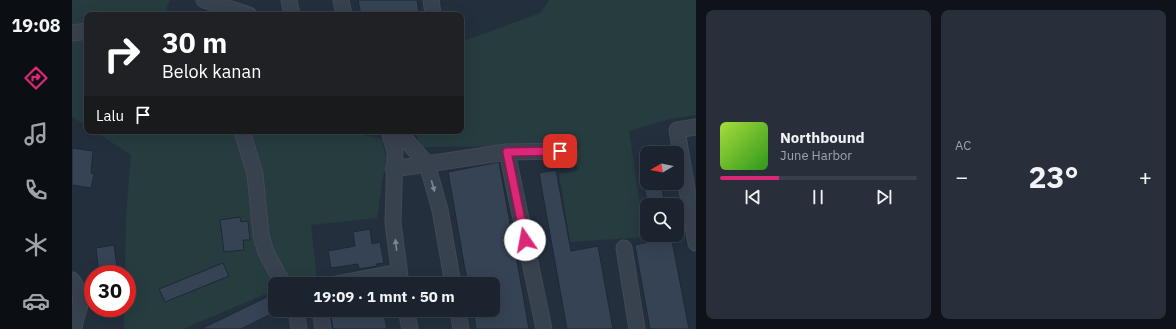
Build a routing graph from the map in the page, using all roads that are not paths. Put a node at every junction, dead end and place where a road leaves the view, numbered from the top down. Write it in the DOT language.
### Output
graph roads {
  1 [pos="204,0"];
  2 [pos="289,0"];
  3 [pos="341,0"];
  4 [pos="240,12"];
  5 [pos="291,12"];
  6 [pos="343,12"];
  7 [pos="84,31"];
  8 [pos="72,33"];
  9 [pos="696,127"];
  10 [pos="243,134"];
  11 [pos="390,134"];
  12 [pos="401,134"];
  13 [pos="507,152"];
  14 [pos="570,154"];
  15 [pos="427,164"];
  16 [pos="394,169"];
  17 [pos="696,243"];
  18 [pos="624,248"];
  19 [pos="279,277"];
  20 [pos="400,277"];
  21 [pos="452,277"];
  22 [pos="72,280"];
  23 [pos="297,317"];
  24 [pos="321,317"];
  25 [pos="407,317"];
  26 [pos="459,317"];
  27 [pos="73,324"];
  28 [pos="299,329"];
  29 [pos="323,329"];
  30 [pos="410,329"];
  31 [pos="461,329"];
  32 [pos="544,329"];
  33 [pos="637,329"];
  1 -- 4 [label="street"];
  2 -- 5 [label="street"];
  3 -- 6 [label="street"];
  7 -- 8 [label="street"];
  9 -- 17 [label="street"];
  10 -- 19 [label="street"];
  11 -- 16 [label="street"];
  12 -- 15 [label="street"];
  13 -- 14 [label="street"];
  13 -- 15 [label="street"];
  13 -- 32 [label="street"];
  15 -- 16 [label="street"];
  15 -- 21 [label="street, one-way"];
  20 -- 16 [label="street, one-way"];
  18 -- 33 [label="street"];
  22 -- 27 [label="street"];
  23 -- 28 [label="street"];
  24 -- 29 [label="street"];
  25 -- 30 [label="street"];
  26 -- 31 [label="street"];
}
